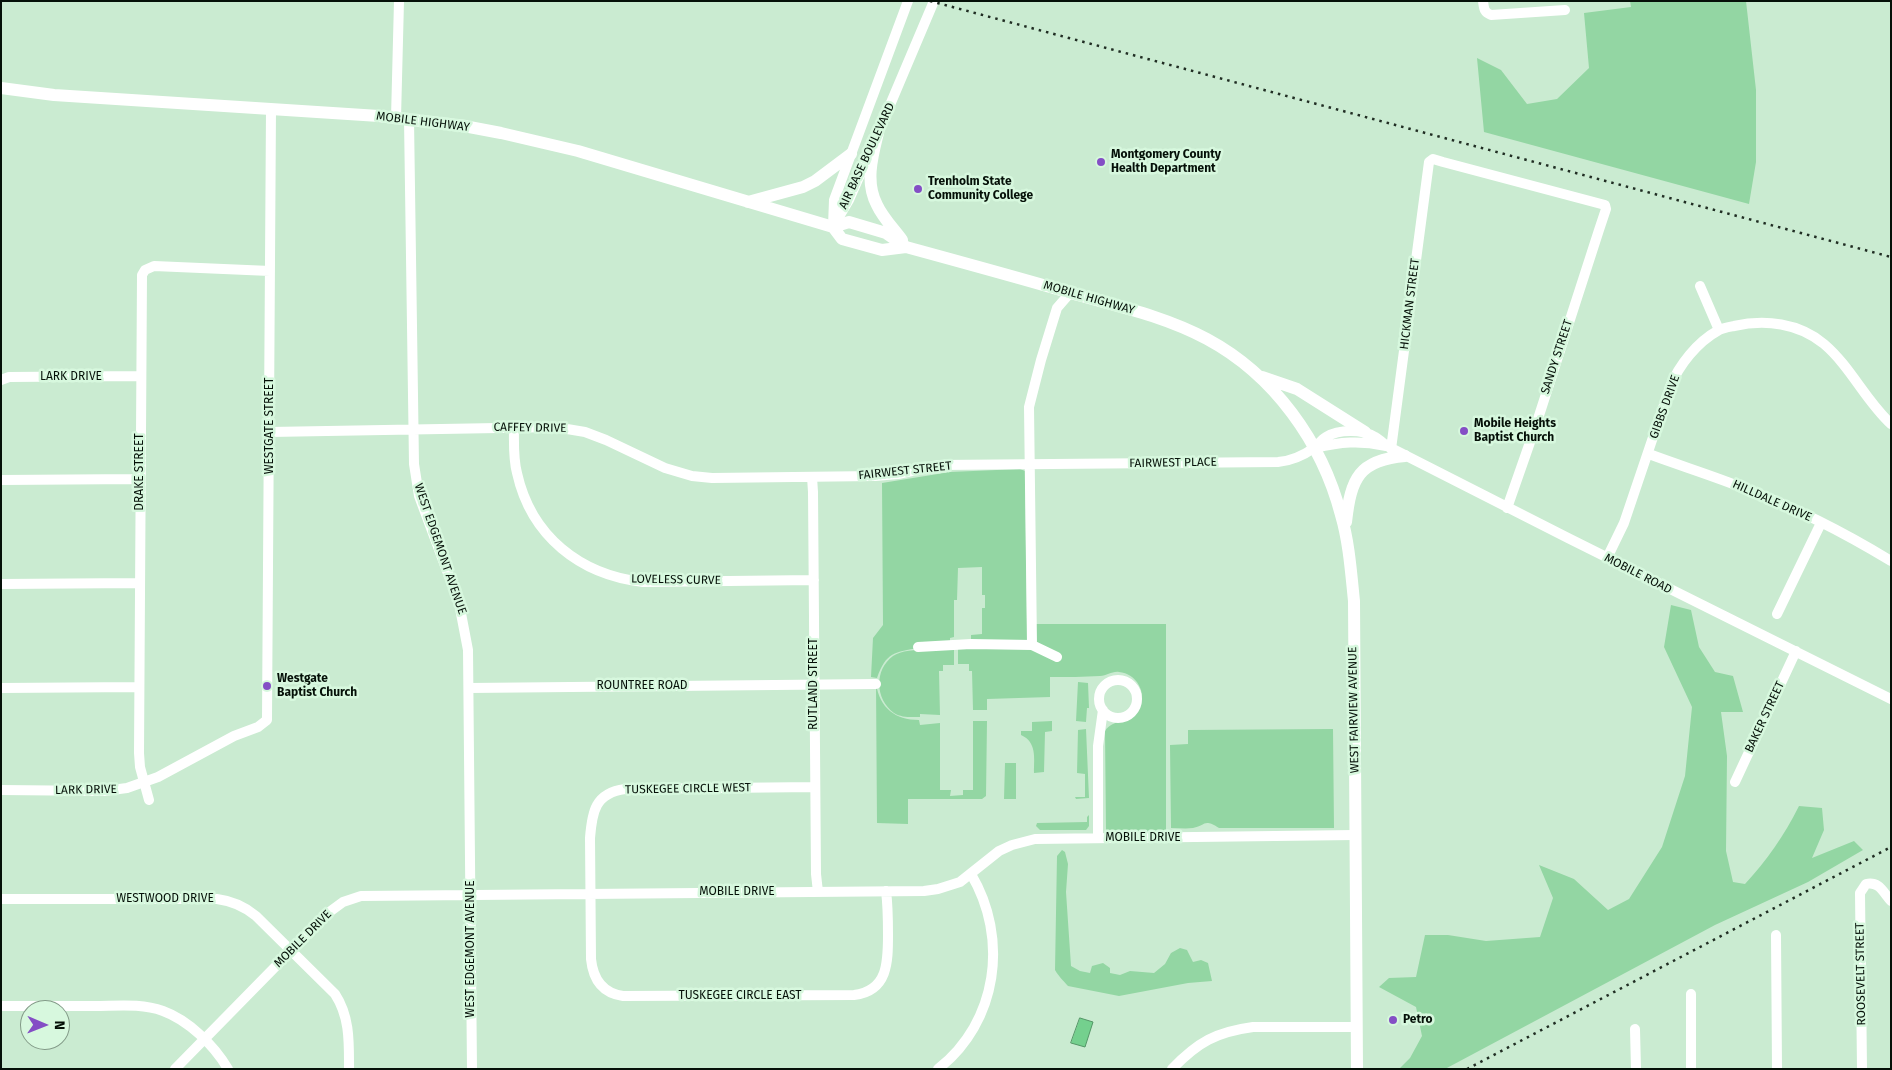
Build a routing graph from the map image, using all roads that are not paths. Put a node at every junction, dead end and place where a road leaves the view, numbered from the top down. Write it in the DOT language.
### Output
graph roads {
  1 [pos="399,1"];
  2 [pos="908,1"];
  3 [pos="934,1"];
  4 [pos="1483,1"];
  5 [pos="1565,10"];
  6 [pos="1,88"];
  7 [pos="271,109"];
  8 [pos="403,118"];
  9 [pos="878,133"];
  10 [pos="851,154"];
  11 [pos="1431,160"];
  12 [pos="748,202"];
  13 [pos="833,227"];
  14 [pos="906,246"];
  15 [pos="270,271"];
  16 [pos="1700,286"];
  17 [pos="1070,293"];
  18 [pos="1719,330"];
  19 [pos="140,376"];
  20 [pos="1259,376"];
  21 [pos="1,380"];
  22 [pos="1891,424"];
  23 [pos="514,427"];
  24 [pos="412,430"];
  25 [pos="270,432"];
  26 [pos="1365,432"];
  27 [pos="1389,447"];
  28 [pos="1314,448"];
  29 [pos="1649,454"];
  30 [pos="1405,456"];
  31 [pos="1029,465"];
  32 [pos="812,477"];
  33 [pos="1,480"];
  34 [pos="140,480"];
  35 [pos="1507,508"];
  36 [pos="1821,523"];
  37 [pos="1345,532"];
  38 [pos="1607,558"];
  39 [pos="1891,561"];
  40 [pos="814,580"];
  41 [pos="139,583"];
  42 [pos="1,584"];
  43 [pos="1776,614"];
  44 [pos="1032,645"];
  45 [pos="918,647"];
  46 [pos="1796,651"];
  47 [pos="1057,657"];
  48 [pos="814,684"];
  49 [pos="876,684"];
  50 [pos="139,687"];
  51 [pos="1,688"];
  52 [pos="469,688"];
  53 [pos="1891,699"];
  54 [pos="1103,710"];
  55 [pos="248,731"];
  56 [pos="144,782"];
  57 [pos="1735,782"];
  58 [pos="815,787"];
  59 [pos="1,790"];
  60 [pos="149,800"];
  61 [pos="1355,836"];
  62 [pos="1098,838"];
  63 [pos="971,874"];
  64 [pos="886,891"];
  65 [pos="818,892"];
  66 [pos="591,894"];
  67 [pos="471,895"];
  68 [pos="1,898"];
  69 [pos="1891,901"];
  70 [pos="1776,935"];
  71 [pos="292,950"];
  72 [pos="1690,994"];
  73 [pos="1,1006"];
  74 [pos="1356,1027"];
  75 [pos="1635,1029"];
  76 [pos="204,1040"];
  77 [pos="175,1069"];
  78 [pos="228,1069"];
  79 [pos="349,1069"];
  80 [pos="472,1069"];
  81 [pos="938,1069"];
  82 [pos="1172,1069"];
  83 [pos="1357,1069"];
  84 [pos="1636,1069"];
  85 [pos="1691,1069"];
  86 [pos="1777,1069"];
  87 [pos="1862,1069"];
  1 -- 8 [label="street, WEST EDGEMONT AVENUE"];
  2 -- 10 [label="street, AIR BASE BOULEVARD"];
  3 -- 9 [label="street, AIR BASE BOULEVARD"];
  4 -- 5 [label="street"];
  6 -- 7 [label="main road, MOBILE HIGHWAY"];
  7 -- 8 [label="main road, MOBILE HIGHWAY"];
  7 -- 15 [label="street, WESTGATE STREET"];
  8 -- 12 [label="main road, MOBILE HIGHWAY"];
  8 -- 24 [label="street, WEST EDGEMONT AVENUE"];
  9 -- 13 [label="street, AIR BASE BOULEVARD"];
  9 -- 14 [label="main road"];
  10 -- 12 [label="main road"];
  10 -- 13 [label="street, AIR BASE BOULEVARD"];
  11 -- 27 [label="street, HICKMAN STREET"];
  11 -- 35 [label="street, SANDY STREET"];
  12 -- 13 [label="main road, MOBILE HIGHWAY"];
  13 -- 14 [label="main road, MOBILE HIGHWAY"];
  13 -- 14 [label="main road, MOBILE HIGHWAY"];
  14 -- 17 [label="main road, MOBILE HIGHWAY"];
  15 -- 19 [label="street, DRAKE STREET"];
  15 -- 25 [label="street, WESTGATE STREET"];
  16 -- 18 [label="street"];
  17 -- 20 [label="main road, MOBILE HIGHWAY"];
  17 -- 31 [label="street"];
  18 -- 22 [label="street, GIBBS DRIVE"];
  18 -- 29 [label="street, GIBBS DRIVE"];
  19 -- 21 [label="street, LARK DRIVE"];
  19 -- 34 [label="street, DRAKE STREET"];
  20 -- 26 [label="main road"];
  20 -- 28 [label="main road, WEST FAIRVIEW AVENUE"];
  23 -- 24 [label="street, CAFFEY DRIVE"];
  23 -- 32 [label="street, CAFFEY DRIVE"];
  23 -- 40 [label="street, LOVELESS CURVE"];
  24 -- 25 [label="street, CAFFEY DRIVE"];
  24 -- 52 [label="street, WEST EDGEMONT AVENUE"];
  25 -- 55 [label="street, WESTGATE STREET"];
  26 -- 27 [label="street, MOBILE ROAD"];
  26 -- 28 [label="street"];
  27 -- 28 [label="street, MOBILE ROAD"];
  27 -- 30 [label="street, MOBILE ROAD"];
  28 -- 31 [label="street, FAIRWEST PLACE"];
  28 -- 37 [label="main road, WEST FAIRVIEW AVENUE"];
  29 -- 36 [label="street, HILLDALE DRIVE"];
  29 -- 38 [label="street, GIBBS DRIVE"];
  30 -- 35 [label="street, MOBILE ROAD"];
  30 -- 37 [label="main road"];
  31 -- 32 [label="street, FAIRWEST STREET"];
  31 -- 44 [label="street"];
  32 -- 40 [label="street, RUTLAND STREET"];
  33 -- 34 [label="street"];
  34 -- 41 [label="street, DRAKE STREET"];
  35 -- 38 [label="street, MOBILE ROAD"];
  36 -- 39 [label="street, HILLDALE DRIVE"];
  36 -- 43 [label="street"];
  37 -- 61 [label="main road, WEST FAIRVIEW AVENUE"];
  38 -- 46 [label="street, MOBILE ROAD"];
  40 -- 48 [label="street, RUTLAND STREET"];
  41 -- 42 [label="street"];
  41 -- 50 [label="street, DRAKE STREET"];
  44 -- 45 [label="street"];
  44 -- 47 [label="street"];
  46 -- 53 [label="street, MOBILE ROAD"];
  46 -- 57 [label="street, BAKER STREET"];
  48 -- 49 [label="street, ROUNTREE ROAD"];
  48 -- 52 [label="street, ROUNTREE ROAD"];
  48 -- 58 [label="street, RUTLAND STREET"];
  50 -- 51 [label="street"];
  50 -- 56 [label="street, DRAKE STREET"];
  52 -- 67 [label="street, WEST EDGEMONT AVENUE"];
  54 -- 62 [label="street"];
  55 -- 56 [label="street, LARK DRIVE"];
  56 -- 59 [label="street, LARK DRIVE"];
  56 -- 60 [label="street, DRAKE STREET"];
  58 -- 65 [label="street, RUTLAND STREET"];
  58 -- 66 [label="street, TUSKEGEE CIRCLE WEST"];
  61 -- 62 [label="street, MOBILE DRIVE"];
  61 -- 74 [label="main road, WEST FAIRVIEW AVENUE"];
  62 -- 63 [label="street, MOBILE DRIVE"];
  63 -- 64 [label="street, MOBILE DRIVE"];
  63 -- 81 [label="street"];
  64 -- 65 [label="street, MOBILE DRIVE"];
  64 -- 66 [label="street, TUSKEGEE CIRCLE EAST"];
  65 -- 66 [label="street, MOBILE DRIVE"];
  66 -- 67 [label="street, MOBILE DRIVE"];
  67 -- 71 [label="street, MOBILE DRIVE"];
  67 -- 80 [label="street, WEST EDGEMONT AVENUE"];
  68 -- 71 [label="street, WESTWOOD DRIVE"];
  69 -- 87 [label="street, ROOSEVELT STREET"];
  70 -- 86 [label="street"];
  71 -- 76 [label="street, MOBILE DRIVE"];
  71 -- 79 [label="street, WESTWOOD DRIVE"];
  72 -- 85 [label="street"];
  73 -- 76 [label="street"];
  74 -- 82 [label="street"];
  74 -- 83 [label="main road, WEST FAIRVIEW AVENUE"];
  75 -- 84 [label="street"];
  76 -- 77 [label="street, MOBILE DRIVE"];
  76 -- 78 [label="street"];
}
